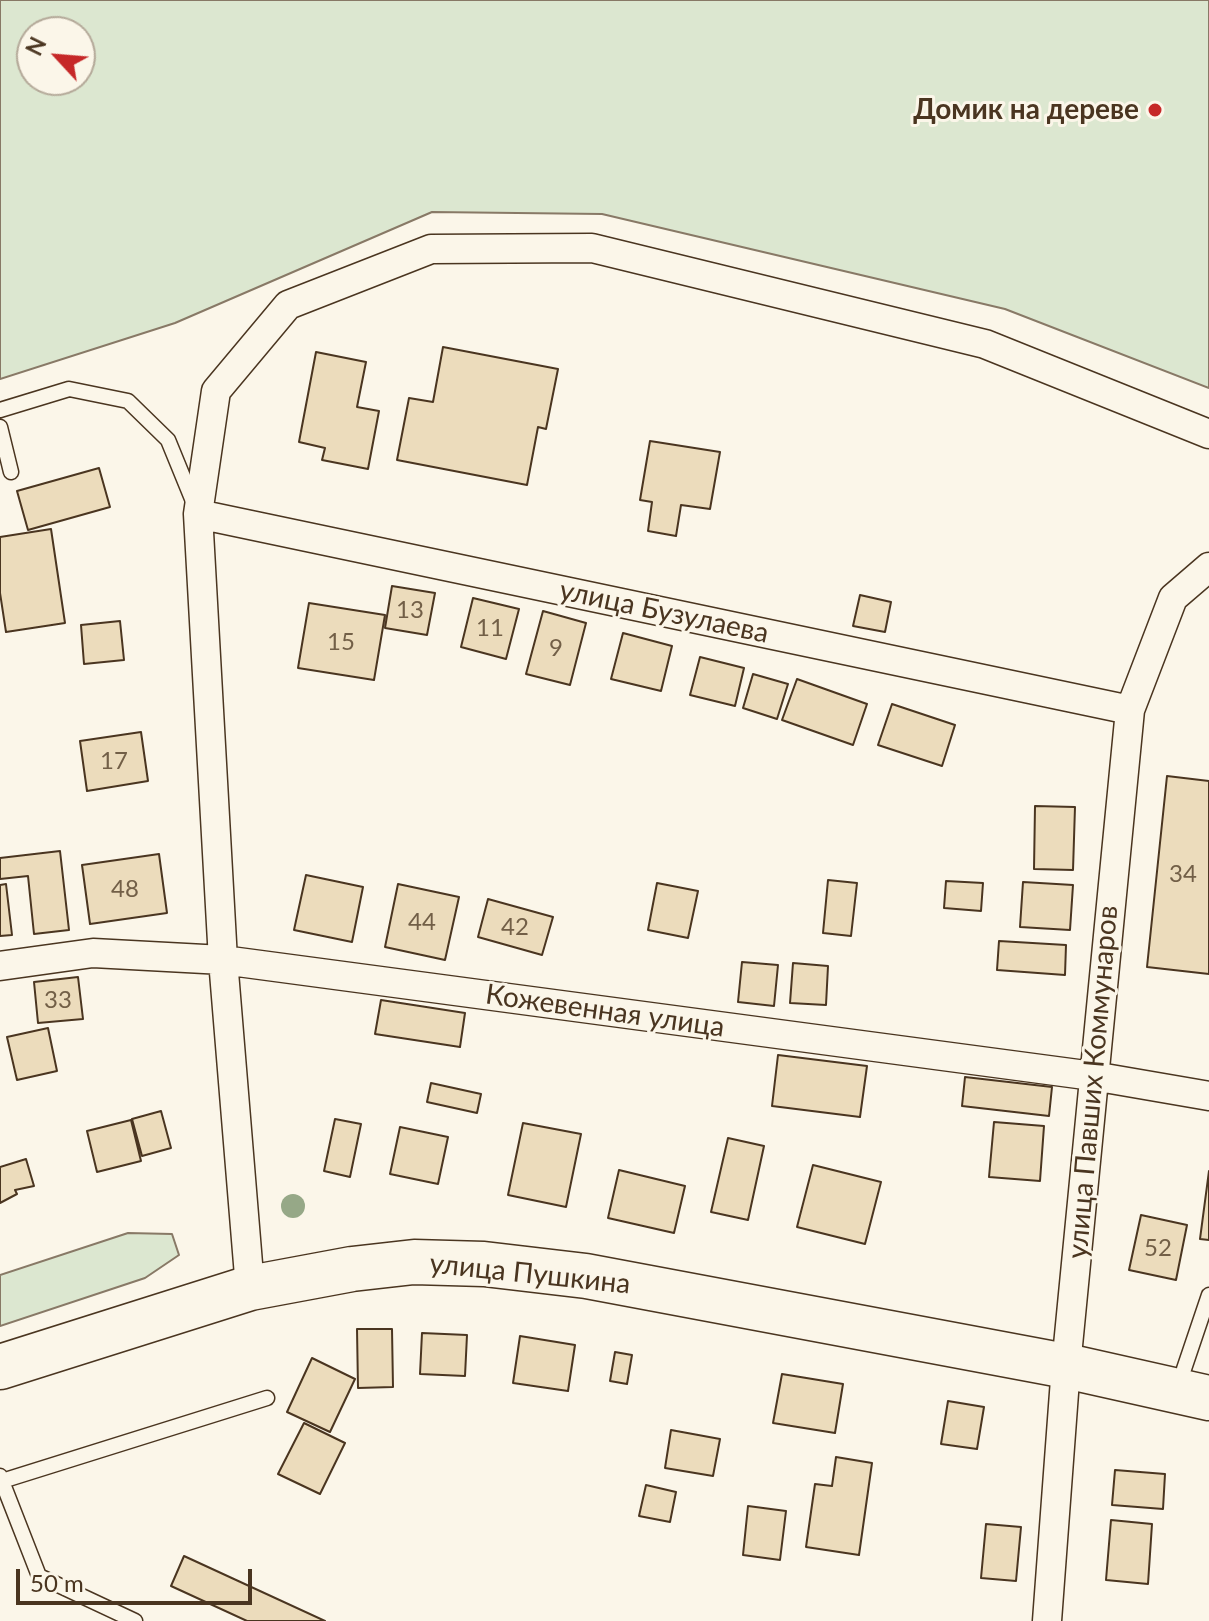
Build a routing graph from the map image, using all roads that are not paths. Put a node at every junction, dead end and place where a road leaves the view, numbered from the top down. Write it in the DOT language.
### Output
graph roads {
  1 [pos="0,410"];
  2 [pos="0,427"];
  3 [pos="1209,434"];
  4 [pos="11,472"];
  5 [pos="198,514"];
  6 [pos="1209,567"];
  7 [pos="1130,710"];
  8 [pos="223,960"];
  9 [pos="0,966"];
  10 [pos="1093,1076"];
  11 [pos="1209,1096"];
  12 [pos="250,1288"];
  13 [pos="1209,1295"];
  14 [pos="1066,1366"];
  15 [pos="0,1367"];
  16 [pos="1203,1380"];
  17 [pos="267,1398"];
  18 [pos="1,1478"];
  19 [pos="135,1621"];
  20 [pos="1047,1621"];
  1 -- 5 [label="lane"];
  2 -- 4 [label="lane"];
  3 -- 5 [label="street"];
  5 -- 7 [label="street, улица Бузулаева"];
  5 -- 8 [label="street"];
  6 -- 7 [label="street, улица Павших Коммунаров"];
  7 -- 10 [label="street, улица Павших Коммунаров"];
  8 -- 9 [label="street, Кожевенная улица"];
  8 -- 10 [label="street, Кожевенная улица"];
  8 -- 12 [label="street"];
  10 -- 11 [label="street, Кожевенная улица"];
  10 -- 14 [label="street, улица Павших Коммунаров"];
  12 -- 14 [label="main road, улица Пушкина"];
  12 -- 15 [label="main road, улица Пушкина"];
  13 -- 16 [label="lane"];
  14 -- 16 [label="main road, улица Пушкина"];
  14 -- 20 [label="street, улица Павших Коммунаров"];
  17 -- 18 [label="lane"];
  18 -- 19 [label="lane"];
}
